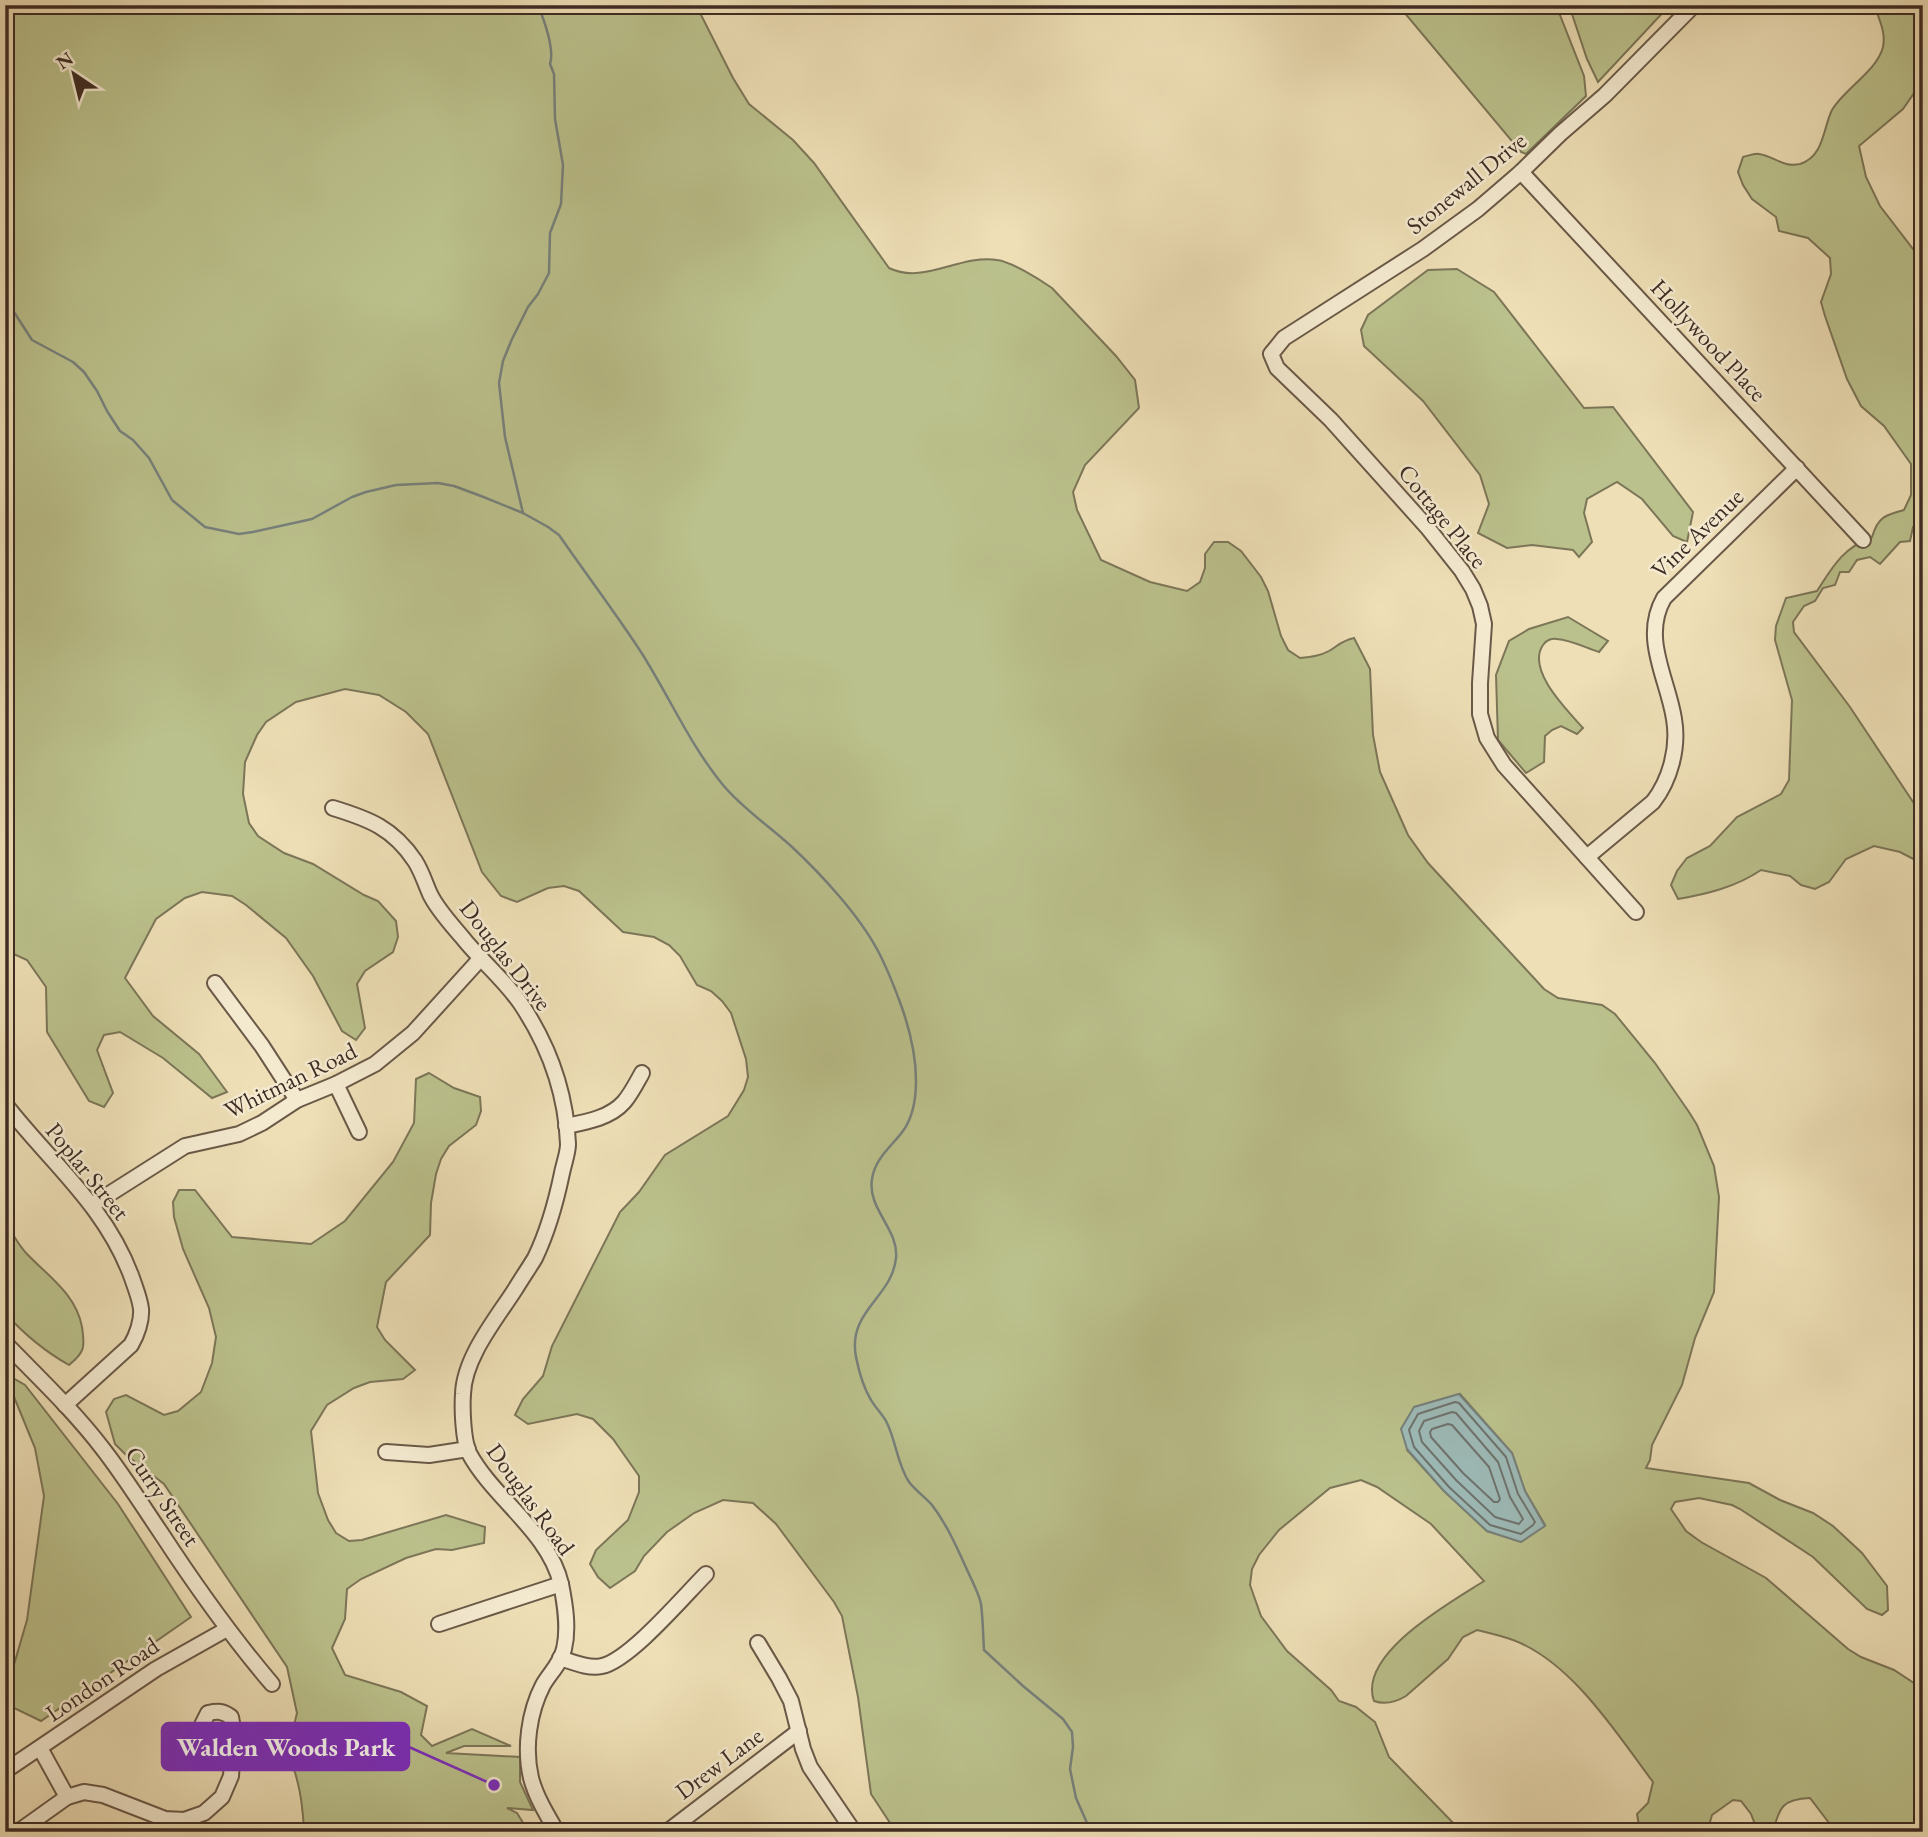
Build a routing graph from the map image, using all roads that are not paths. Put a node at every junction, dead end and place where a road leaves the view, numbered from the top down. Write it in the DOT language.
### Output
graph roads {
  1 [pos="1694,5"];
  2 [pos="1521,172"];
  3 [pos="1288,379"];
  4 [pos="1797,468"];
  5 [pos="1863,540"];
  6 [pos="333,808"];
  7 [pos="1587,857"];
  8 [pos="1636,912"];
  9 [pos="481,958"];
  10 [pos="215,983"];
  11 [pos="642,1073"];
  12 [pos="336,1084"];
  13 [pos="297,1100"];
  14 [pos="5,1104"];
  15 [pos="566,1126"];
  16 [pos="359,1132"];
  17 [pos="92,1205"];
  18 [pos="5,1343"];
  19 [pos="65,1405"];
  20 [pos="468,1449"];
  21 [pos="386,1452"];
  22 [pos="706,1574"];
  23 [pos="561,1584"];
  24 [pos="439,1624"];
  25 [pos="227,1629"];
  26 [pos="758,1643"];
  27 [pos="560,1658"];
  28 [pos="272,1684"];
  29 [pos="799,1731"];
  30 [pos="40,1748"];
  31 [pos="232,1755"];
  32 [pos="5,1771"];
  33 [pos="67,1797"];
  34 [pos="18,1832"];
  35 [pos="557,1832"];
  36 [pos="667,1832"];
  37 [pos="854,1832"];
  1 -- 2 [label="street, Stonewall Drive"];
  2 -- 3 [label="street, Stonewall Drive"];
  2 -- 4 [label="street, Hollywood Place"];
  3 -- 7 [label="street, Cottage Place"];
  4 -- 5 [label="street, Hollywood Place"];
  4 -- 7 [label="street, Vine Avenue"];
  6 -- 9 [label="street, Douglas Drive"];
  7 -- 8 [label="street, Cottage Place"];
  9 -- 12 [label="street, Whitman Road"];
  9 -- 15 [label="street, Douglas Drive"];
  10 -- 13 [label="street"];
  11 -- 15 [label="street"];
  12 -- 13 [label="street, Whitman Road"];
  12 -- 16 [label="street"];
  13 -- 17 [label="street, Whitman Road"];
  14 -- 17 [label="street, Poplar Street"];
  15 -- 20 [label="street, Douglas Drive"];
  17 -- 19 [label="street, Poplar Street"];
  18 -- 19 [label="street, Curry Street"];
  19 -- 25 [label="street, Curry Street"];
  20 -- 21 [label="street"];
  20 -- 23 [label="street, Douglas Road"];
  22 -- 27 [label="street"];
  23 -- 24 [label="street"];
  23 -- 27 [label="street, Douglas Road"];
  25 -- 28 [label="street, Curry Street"];
  25 -- 30 [label="street, London Road"];
  26 -- 29 [label="street"];
  27 -- 35 [label="street"];
  29 -- 36 [label="street, Drew Lane"];
  29 -- 37 [label="street"];
  30 -- 32 [label="street, London Road"];
  30 -- 33 [label="street"];
  31 -- 33 [label="street"];
  33 -- 34 [label="street"];
}
